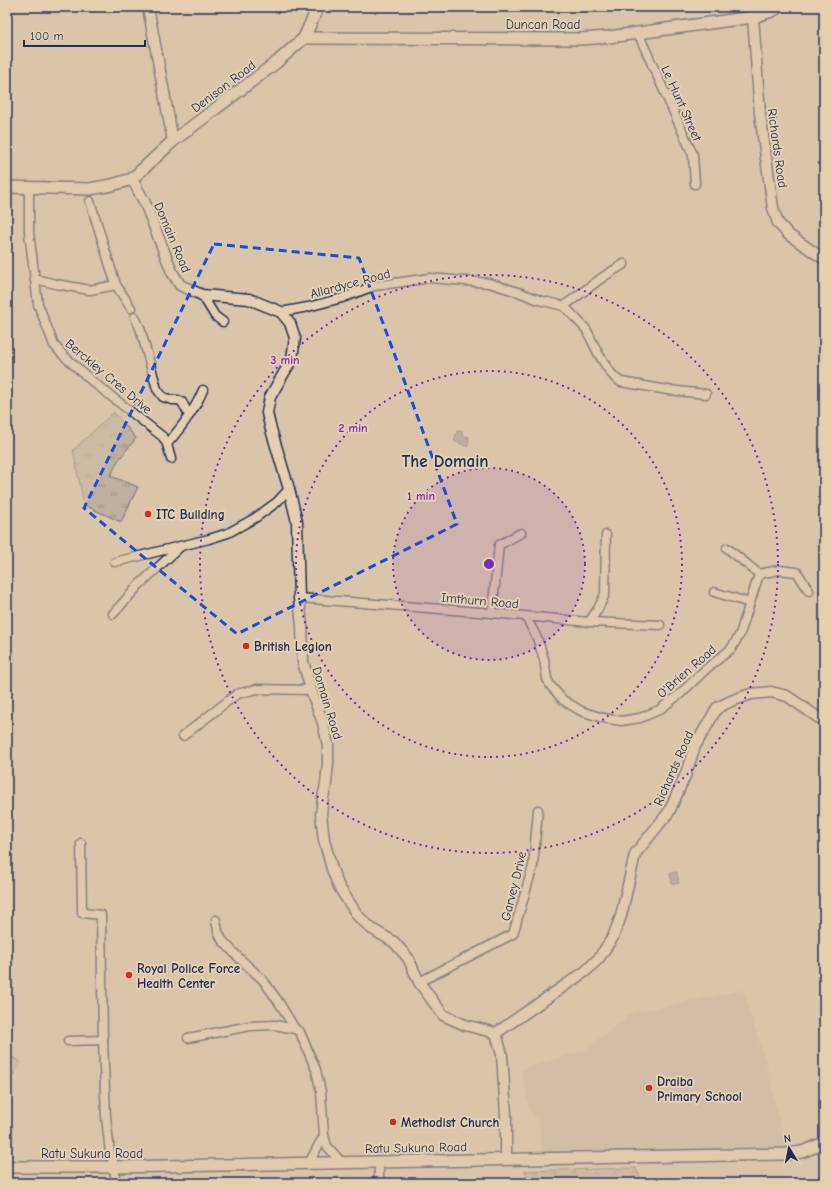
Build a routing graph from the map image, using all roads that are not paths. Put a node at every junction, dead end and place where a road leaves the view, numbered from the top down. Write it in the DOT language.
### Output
graph roads {
  1 [pos="148,7"];
  2 [pos="318,7"];
  3 [pos="779,7"];
  4 [pos="753,17"];
  5 [pos="638,33"];
  6 [pos="304,38"];
  7 [pos="173,141"];
  8 [pos="132,179"];
  9 [pos="695,184"];
  10 [pos="7,187"];
  11 [pos="29,187"];
  12 [pos="90,201"];
  13 [pos="824,259"];
  14 [pos="624,264"];
  15 [pos="35,279"];
  16 [pos="116,286"];
  17 [pos="202,295"];
  18 [pos="564,306"];
  19 [pos="131,308"];
  20 [pos="281,312"];
  21 [pos="135,317"];
  22 [pos="223,322"];
  23 [pos="203,390"];
  24 [pos="706,394"];
  25 [pos="189,415"];
  26 [pos="167,444"];
  27 [pos="171,458"];
  28 [pos="289,489"];
  29 [pos="521,533"];
  30 [pos="606,535"];
  31 [pos="182,545"];
  32 [pos="727,548"];
  33 [pos="115,562"];
  34 [pos="758,574"];
  35 [pos="809,591"];
  36 [pos="714,592"];
  37 [pos="299,598"];
  38 [pos="750,603"];
  39 [pos="492,613"];
  40 [pos="114,614"];
  41 [pos="526,617"];
  42 [pos="589,622"];
  43 [pos="660,625"];
  44 [pos="311,690"];
  45 [pos="824,720"];
  46 [pos="183,736"];
  47 [pos="538,810"];
  48 [pos="81,843"];
  49 [pos="216,920"];
  50 [pos="419,982"];
  51 [pos="295,1029"];
  52 [pos="496,1033"];
  53 [pos="188,1038"];
  54 [pos="103,1040"];
  55 [pos="68,1041"];
  56 [pos="324,1136"];
  57 [pos="824,1143"];
  58 [pos="506,1159"];
  59 [pos="379,1162"];
  60 [pos="308,1163"];
  61 [pos="342,1163"];
  62 [pos="7,1167"];
  63 [pos="115,1167"];
  64 [pos="115,1183"];
  65 [pos="379,1183"];
  1 -- 7 [label="street"];
  2 -- 6 [label="main road, Denison Road"];
  3 -- 4 [label="main road, Duncan Road"];
  4 -- 5 [label="main road, Duncan Road"];
  4 -- 13 [label="street, Richards Road"];
  5 -- 6 [label="main road, Duncan Road"];
  5 -- 9 [label="street, Le Hunt Street"];
  6 -- 7 [label="main road, Denison Road"];
  7 -- 8 [label="main road, Denison Road"];
  8 -- 11 [label="main road"];
  8 -- 17 [label="street, Domain Road"];
  10 -- 11 [label="main road"];
  11 -- 15 [label="street, Berckley Cres Drive"];
  12 -- 16 [label="street"];
  14 -- 18 [label="street"];
  15 -- 16 [label="street"];
  15 -- 26 [label="street, Berckley Cres Drive"];
  16 -- 19 [label="street"];
  17 -- 20 [label="street, Domain Road"];
  17 -- 22 [label="street"];
  18 -- 20 [label="street, Allardyce Road"];
  18 -- 24 [label="street"];
  20 -- 28 [label="street, Domain Road"];
  21 -- 25 [label="street"];
  23 -- 25 [label="street"];
  25 -- 26 [label="street"];
  26 -- 27 [label="street, Berckley Cres Drive"];
  28 -- 31 [label="street"];
  28 -- 37 [label="street, Domain Road"];
  29 -- 39 [label="street"];
  30 -- 42 [label="street"];
  31 -- 33 [label="street"];
  31 -- 40 [label="street"];
  32 -- 34 [label="street"];
  34 -- 35 [label="street"];
  34 -- 38 [label="street, O'Brien Road"];
  36 -- 38 [label="street"];
  37 -- 39 [label="street, Imthurn Road"];
  37 -- 44 [label="street, Domain Road"];
  38 -- 41 [label="street, O'Brien Road"];
  39 -- 41 [label="street, Imthurn Road"];
  41 -- 42 [label="street, Imthurn Road"];
  42 -- 43 [label="street, Imthurn Road"];
  44 -- 46 [label="street"];
  44 -- 50 [label="street, Domain Road"];
  45 -- 52 [label="street, Richards Road"];
  47 -- 50 [label="street, Garvey Drive"];
  48 -- 54 [label="street"];
  49 -- 51 [label="street"];
  50 -- 52 [label="street, Domain Road"];
  51 -- 53 [label="street"];
  51 -- 56 [label="street"];
  52 -- 58 [label="street"];
  54 -- 55 [label="street"];
  54 -- 63 [label="street"];
  56 -- 60 [label="street"];
  56 -- 61 [label="street"];
  57 -- 58 [label="main road, Ratu Sukuna Road"];
  58 -- 59 [label="main road, Ratu Sukuna Road"];
  59 -- 61 [label="main road, Ratu Sukuna Road"];
  59 -- 65 [label="street"];
  60 -- 61 [label="main road, Ratu Sukuna Road"];
  60 -- 63 [label="main road, Ratu Sukuna Road"];
  62 -- 63 [label="main road, Ratu Sukuna Road"];
  63 -- 64 [label="street"];
}
